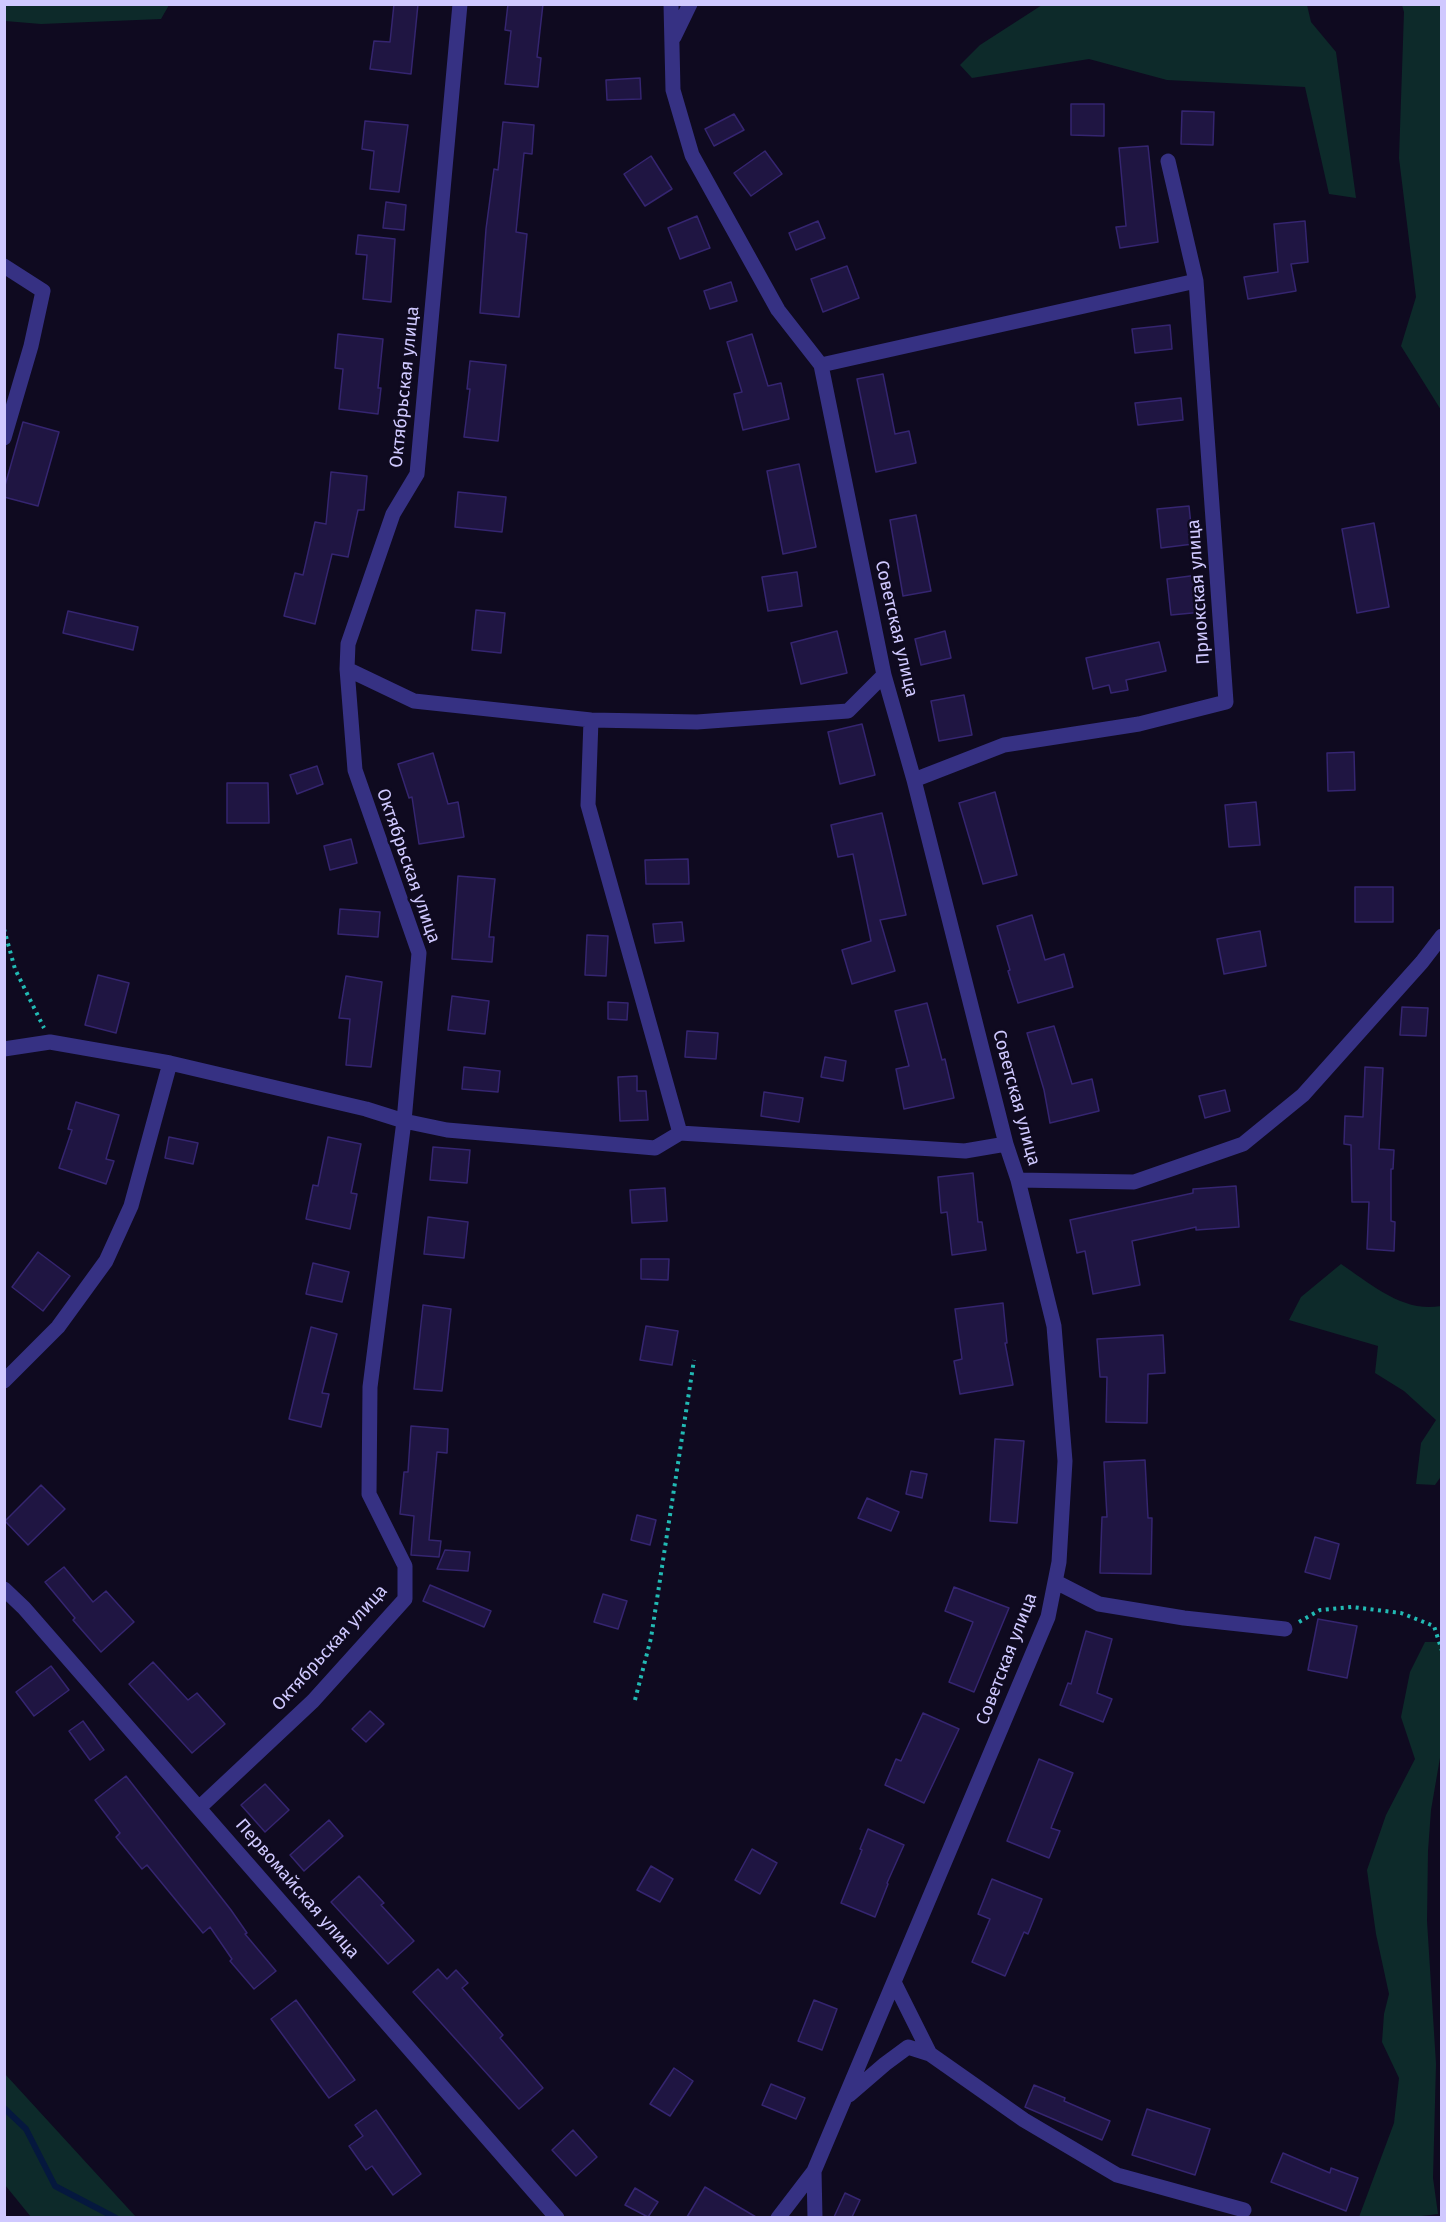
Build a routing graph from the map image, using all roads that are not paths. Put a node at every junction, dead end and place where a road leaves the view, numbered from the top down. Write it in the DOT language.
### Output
graph roads {
  1 [pos="460,4"];
  2 [pos="671,4"];
  3 [pos="690,4"];
  4 [pos="673,40"];
  5 [pos="1168,161"];
  6 [pos="4,266"];
  7 [pos="1196,280"];
  8 [pos="821,365"];
  9 [pos="4,438"];
  10 [pos="347,669"];
  11 [pos="884,675"];
  12 [pos="591,720"];
  13 [pos="914,780"];
  14 [pos="1442,936"];
  15 [pos="4,1049"];
  16 [pos="170,1063"];
  17 [pos="404,1121"];
  18 [pos="680,1133"];
  19 [pos="1006,1144"];
  20 [pos="1018,1180"];
  21 [pos="4,1381"];
  22 [pos="1056,1582"];
  23 [pos="4,1589"];
  24 [pos="1285,1629"];
  25 [pos="200,1807"];
  26 [pos="894,1982"];
  27 [pos="930,2054"];
  28 [pos="844,2099"];
  29 [pos="814,2171"];
  30 [pos="1244,2210"];
  31 [pos="557,2217"];
  32 [pos="778,2217"];
  33 [pos="815,2217"];
  1 -- 10 [label="street, Октябрьская улица"];
  2 -- 4 [label="street, Советская улица"];
  3 -- 4 [label="street, Советская улица"];
  4 -- 8 [label="street, Советская улица"];
  5 -- 7 [label="street, Приокская улица"];
  6 -- 9 [label="street"];
  7 -- 8 [label="street"];
  7 -- 13 [label="street, Приокская улица"];
  8 -- 11 [label="street, Советская улица"];
  10 -- 12 [label="street"];
  10 -- 17 [label="street, Октябрьская улица"];
  11 -- 12 [label="street"];
  11 -- 13 [label="street, Советская улица"];
  12 -- 18 [label="street"];
  13 -- 19 [label="street, Советская улица"];
  14 -- 20 [label="street"];
  15 -- 16 [label="street"];
  16 -- 17 [label="street"];
  16 -- 21 [label="street"];
  17 -- 18 [label="street"];
  17 -- 25 [label="street, Октябрьская улица"];
  18 -- 19 [label="street"];
  19 -- 20 [label="street, Советская улица"];
  20 -- 22 [label="street, Советская улица"];
  22 -- 24 [label="street"];
  22 -- 26 [label="street, Советская улица"];
  23 -- 25 [label="street, Первомайская улица"];
  25 -- 31 [label="street, Первомайская улица"];
  26 -- 27 [label="street"];
  26 -- 28 [label="street, Советская улица"];
  27 -- 28 [label="street"];
  27 -- 30 [label="street"];
  28 -- 29 [label="street, Советская улица"];
  29 -- 32 [label="street, Советская улица"];
  29 -- 33 [label="street, Советская улица"];
}
